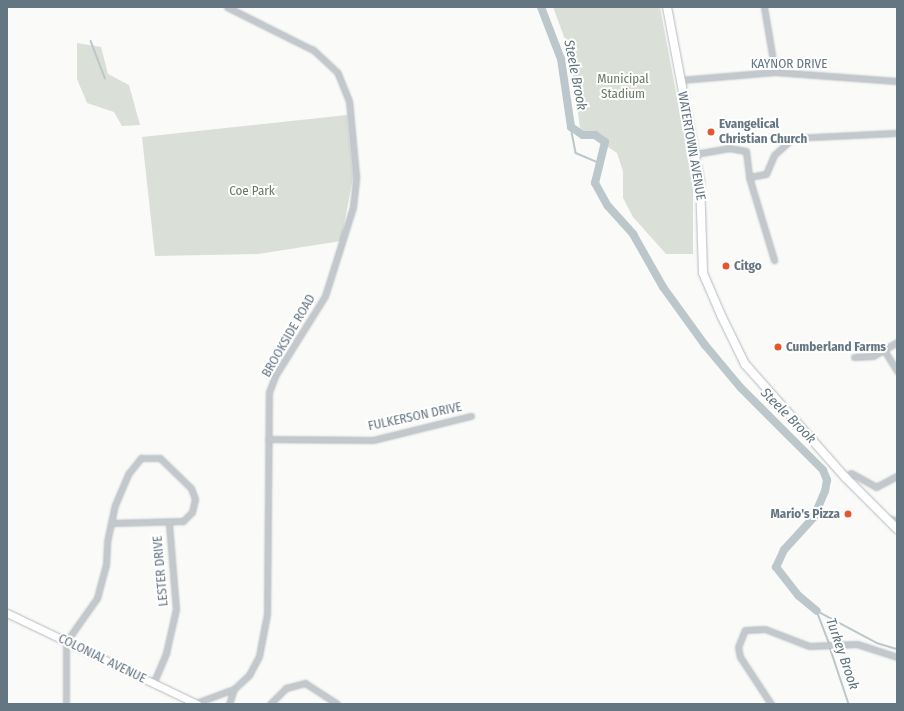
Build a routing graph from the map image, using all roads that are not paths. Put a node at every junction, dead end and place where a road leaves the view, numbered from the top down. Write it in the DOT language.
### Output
graph roads {
  1 [pos="227,7"];
  2 [pos="667,7"];
  3 [pos="764,7"];
  4 [pos="775,72"];
  5 [pos="680,80"];
  6 [pos="897,81"];
  7 [pos="897,133"];
  8 [pos="695,154"];
  9 [pos="749,177"];
  10 [pos="774,260"];
  11 [pos="897,342"];
  12 [pos="884,350"];
  13 [pos="854,357"];
  14 [pos="897,372"];
  15 [pos="471,416"];
  16 [pos="268,439"];
  17 [pos="897,476"];
  18 [pos="845,477"];
  19 [pos="887,518"];
  20 [pos="897,521"];
  21 [pos="111,524"];
  22 [pos="169,524"];
  23 [pos="897,529"];
  24 [pos="7,613"];
  25 [pos="66,642"];
  26 [pos="897,657"];
  27 [pos="153,684"];
  28 [pos="234,689"];
  29 [pos="66,704"];
  30 [pos="197,704"];
  31 [pos="229,704"];
  32 [pos="270,704"];
  33 [pos="337,704"];
  34 [pos="771,704"];
  1 -- 16 [label="street, BROOKSIDE ROAD"];
  2 -- 5 [label="main road, WATERTOWN AVENUE"];
  3 -- 4 [label="street"];
  4 -- 5 [label="street, KAYNOR DRIVE"];
  4 -- 6 [label="street, KAYNOR DRIVE"];
  5 -- 8 [label="main road, WATERTOWN AVENUE"];
  7 -- 9 [label="street"];
  8 -- 9 [label="street"];
  8 -- 18 [label="main road, WATERTOWN AVENUE"];
  9 -- 10 [label="street"];
  11 -- 12 [label="street"];
  12 -- 13 [label="street"];
  12 -- 14 [label="street"];
  15 -- 16 [label="street, FULKERSON DRIVE"];
  16 -- 28 [label="street, BROOKSIDE ROAD"];
  17 -- 18 [label="street"];
  18 -- 19 [label="main road, WATERTOWN AVENUE"];
  19 -- 20 [label="street"];
  19 -- 23 [label="main road, WATERTOWN AVENUE"];
  21 -- 22 [label="street"];
  21 -- 22 [label="street"];
  21 -- 25 [label="street"];
  22 -- 27 [label="street, LESTER DRIVE"];
  24 -- 25 [label="street, COLONIAL AVENUE"];
  25 -- 27 [label="street, COLONIAL AVENUE"];
  25 -- 29 [label="street"];
  26 -- 34 [label="street"];
  27 -- 30 [label="street, COLONIAL AVENUE"];
  28 -- 30 [label="street, BROOKSIDE ROAD"];
  28 -- 31 [label="street, BROOKSIDE ROAD"];
  32 -- 33 [label="street"];
}
